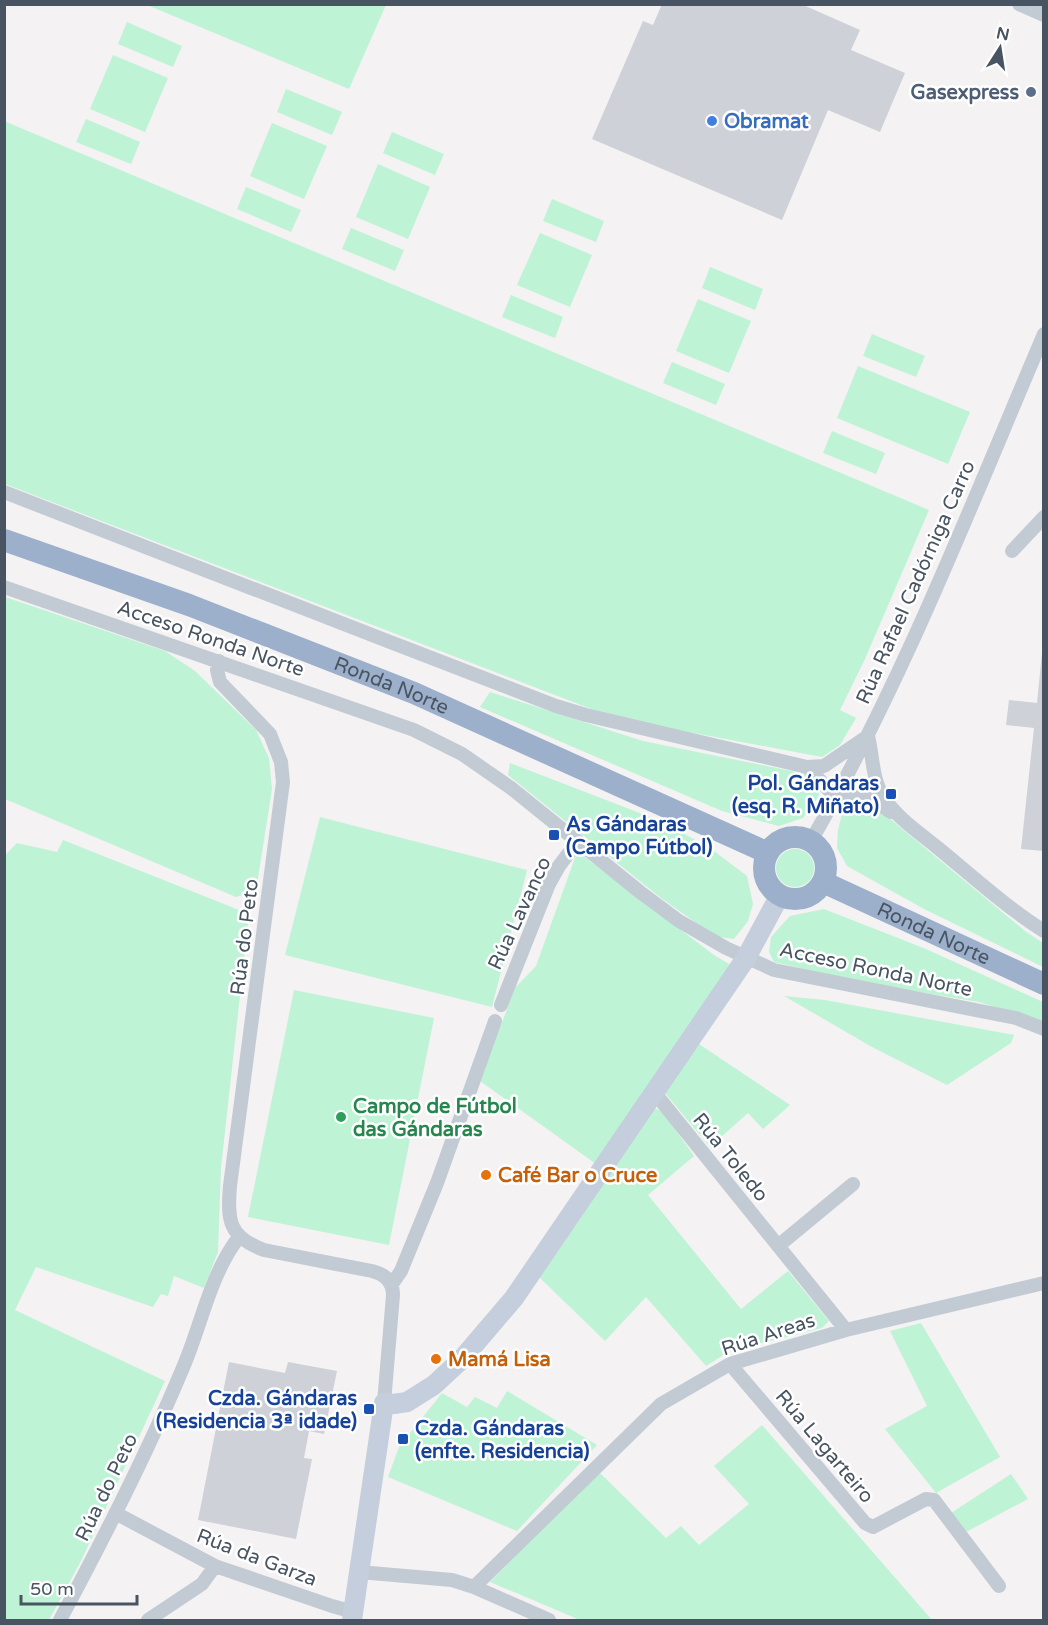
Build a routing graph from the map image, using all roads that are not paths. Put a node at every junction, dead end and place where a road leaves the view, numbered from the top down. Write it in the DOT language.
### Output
graph roads {
  1 [pos="1019,4"];
  2 [pos="1044,15"];
  3 [pos="1044,334"];
  4 [pos="4,492"];
  5 [pos="1044,517"];
  6 [pos="4,540"];
  7 [pos="1012,551"];
  8 [pos="4,587"];
  9 [pos="219,661"];
  10 [pos="868,736"];
  11 [pos="807,767"];
  12 [pos="837,795"];
  13 [pos="902,818"];
  14 [pos="578,841"];
  15 [pos="811,841"];
  16 [pos="768,853"];
  17 [pos="823,882"];
  18 [pos="780,895"];
  19 [pos="1044,931"];
  20 [pos="746,958"];
  21 [pos="1044,984"];
  22 [pos="501,1005"];
  23 [pos="495,1021"];
  24 [pos="1044,1029"];
  25 [pos="654,1092"];
  26 [pos="853,1184"];
  27 [pos="239,1237"];
  28 [pos="778,1246"];
  29 [pos="1044,1283"];
  30 [pos="393,1287"];
  31 [pos="846,1330"];
  32 [pos="730,1364"];
  33 [pos="384,1403"];
  34 [pos="117,1514"];
  35 [pos="215,1566"];
  36 [pos="359,1572"];
  37 [pos="999,1586"];
  38 [pos="474,1587"];
  39 [pos="353,1616"];
  40 [pos="60,1620"];
  41 [pos="148,1620"];
  42 [pos="549,1620"];
  1 -- 2 [label="street"];
  3 -- 10 [label="street, Rúa Rafael Cadórniga Carro"];
  4 -- 11 [label="street"];
  5 -- 7 [label="street"];
  6 -- 16 [label="highway, Ronda Norte"];
  8 -- 9 [label="street, Acceso Ronda Norte"];
  9 -- 14 [label="street, Acceso Ronda Norte"];
  9 -- 27 [label="street, Rúa do Peto"];
  10 -- 11 [label="street"];
  10 -- 12 [label="street, Rúa Rafael Cadórniga Carro"];
  10 -- 13 [label="street"];
  11 -- 12 [label="street"];
  12 -- 13 [label="street"];
  12 -- 15 [label="street, Rúa Rafael Cadórniga Carro"];
  13 -- 19 [label="street"];
  14 -- 20 [label="street, Acceso Ronda Norte"];
  14 -- 22 [label="street, Rúa Lavanco"];
  15 -- 16 [label="highway"];
  15 -- 17 [label="highway"];
  16 -- 18 [label="highway"];
  17 -- 18 [label="highway"];
  17 -- 21 [label="highway, Ronda Norte"];
  18 -- 20 [label="main road"];
  20 -- 24 [label="street, Acceso Ronda Norte"];
  20 -- 25 [label="main road"];
  23 -- 30 [label="street"];
  25 -- 28 [label="street, Rúa Toledo"];
  25 -- 33 [label="main road"];
  26 -- 28 [label="street"];
  27 -- 30 [label="street"];
  27 -- 34 [label="street, Rúa do Peto"];
  28 -- 31 [label="street, Rúa Toledo"];
  29 -- 31 [label="street, Rúa Areas"];
  30 -- 33 [label="street"];
  31 -- 32 [label="street, Rúa Areas"];
  32 -- 37 [label="street, Rúa Lagarteiro"];
  32 -- 38 [label="street, Rúa Areas"];
  33 -- 36 [label="main road"];
  34 -- 35 [label="street, Rúa da Garza"];
  34 -- 40 [label="street, Rúa do Peto"];
  35 -- 39 [label="street, Rúa da Garza"];
  35 -- 41 [label="street"];
  36 -- 38 [label="street"];
  36 -- 39 [label="main road"];
  38 -- 42 [label="street"];
}
